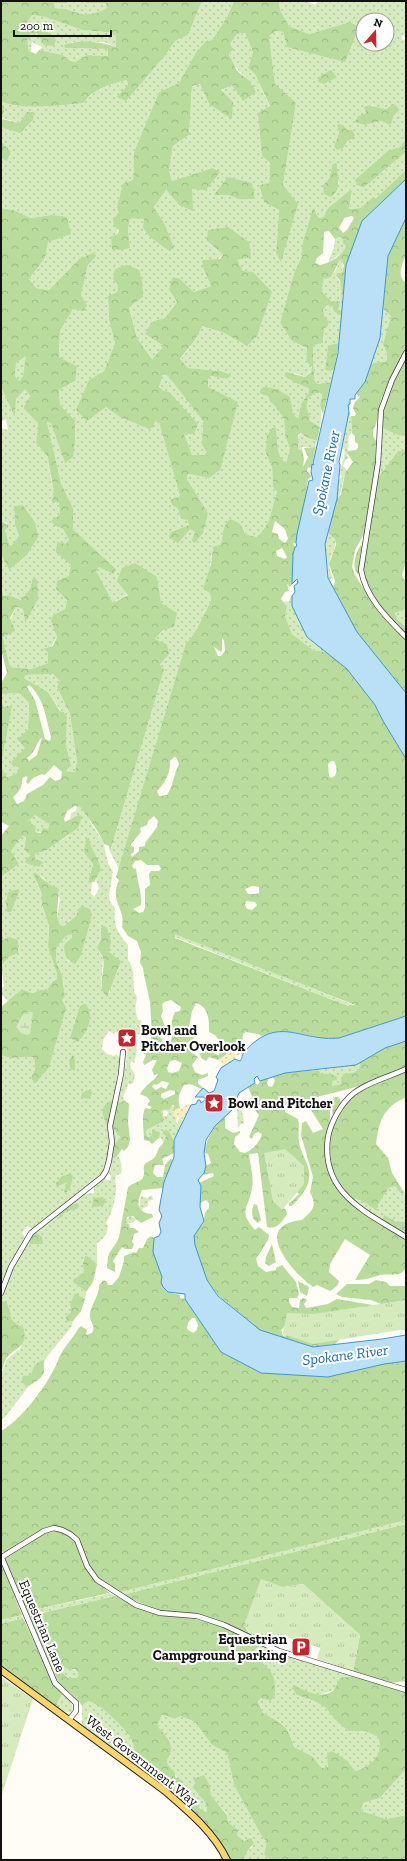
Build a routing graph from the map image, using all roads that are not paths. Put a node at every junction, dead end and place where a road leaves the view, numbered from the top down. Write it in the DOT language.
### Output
graph roads {
  1 [pos="406,352"];
  2 [pos="406,637"];
  3 [pos="123,1052"];
  4 [pos="406,1069"];
  5 [pos="406,1237"];
  6 [pos="1,1293"];
  7 [pos="1,1556"];
  8 [pos="1,1670"];
  9 [pos="406,1690"];
  10 [pos="69,1720"];
  11 [pos="227,1860"];
  1 -- 2 [label="street"];
  3 -- 6 [label="street"];
  4 -- 5 [label="street"];
  7 -- 9 [label="street"];
  7 -- 10 [label="street, Equestrian Lane"];
  8 -- 10 [label="main road, West Government Way"];
  10 -- 11 [label="main road, West Government Way"];
}
